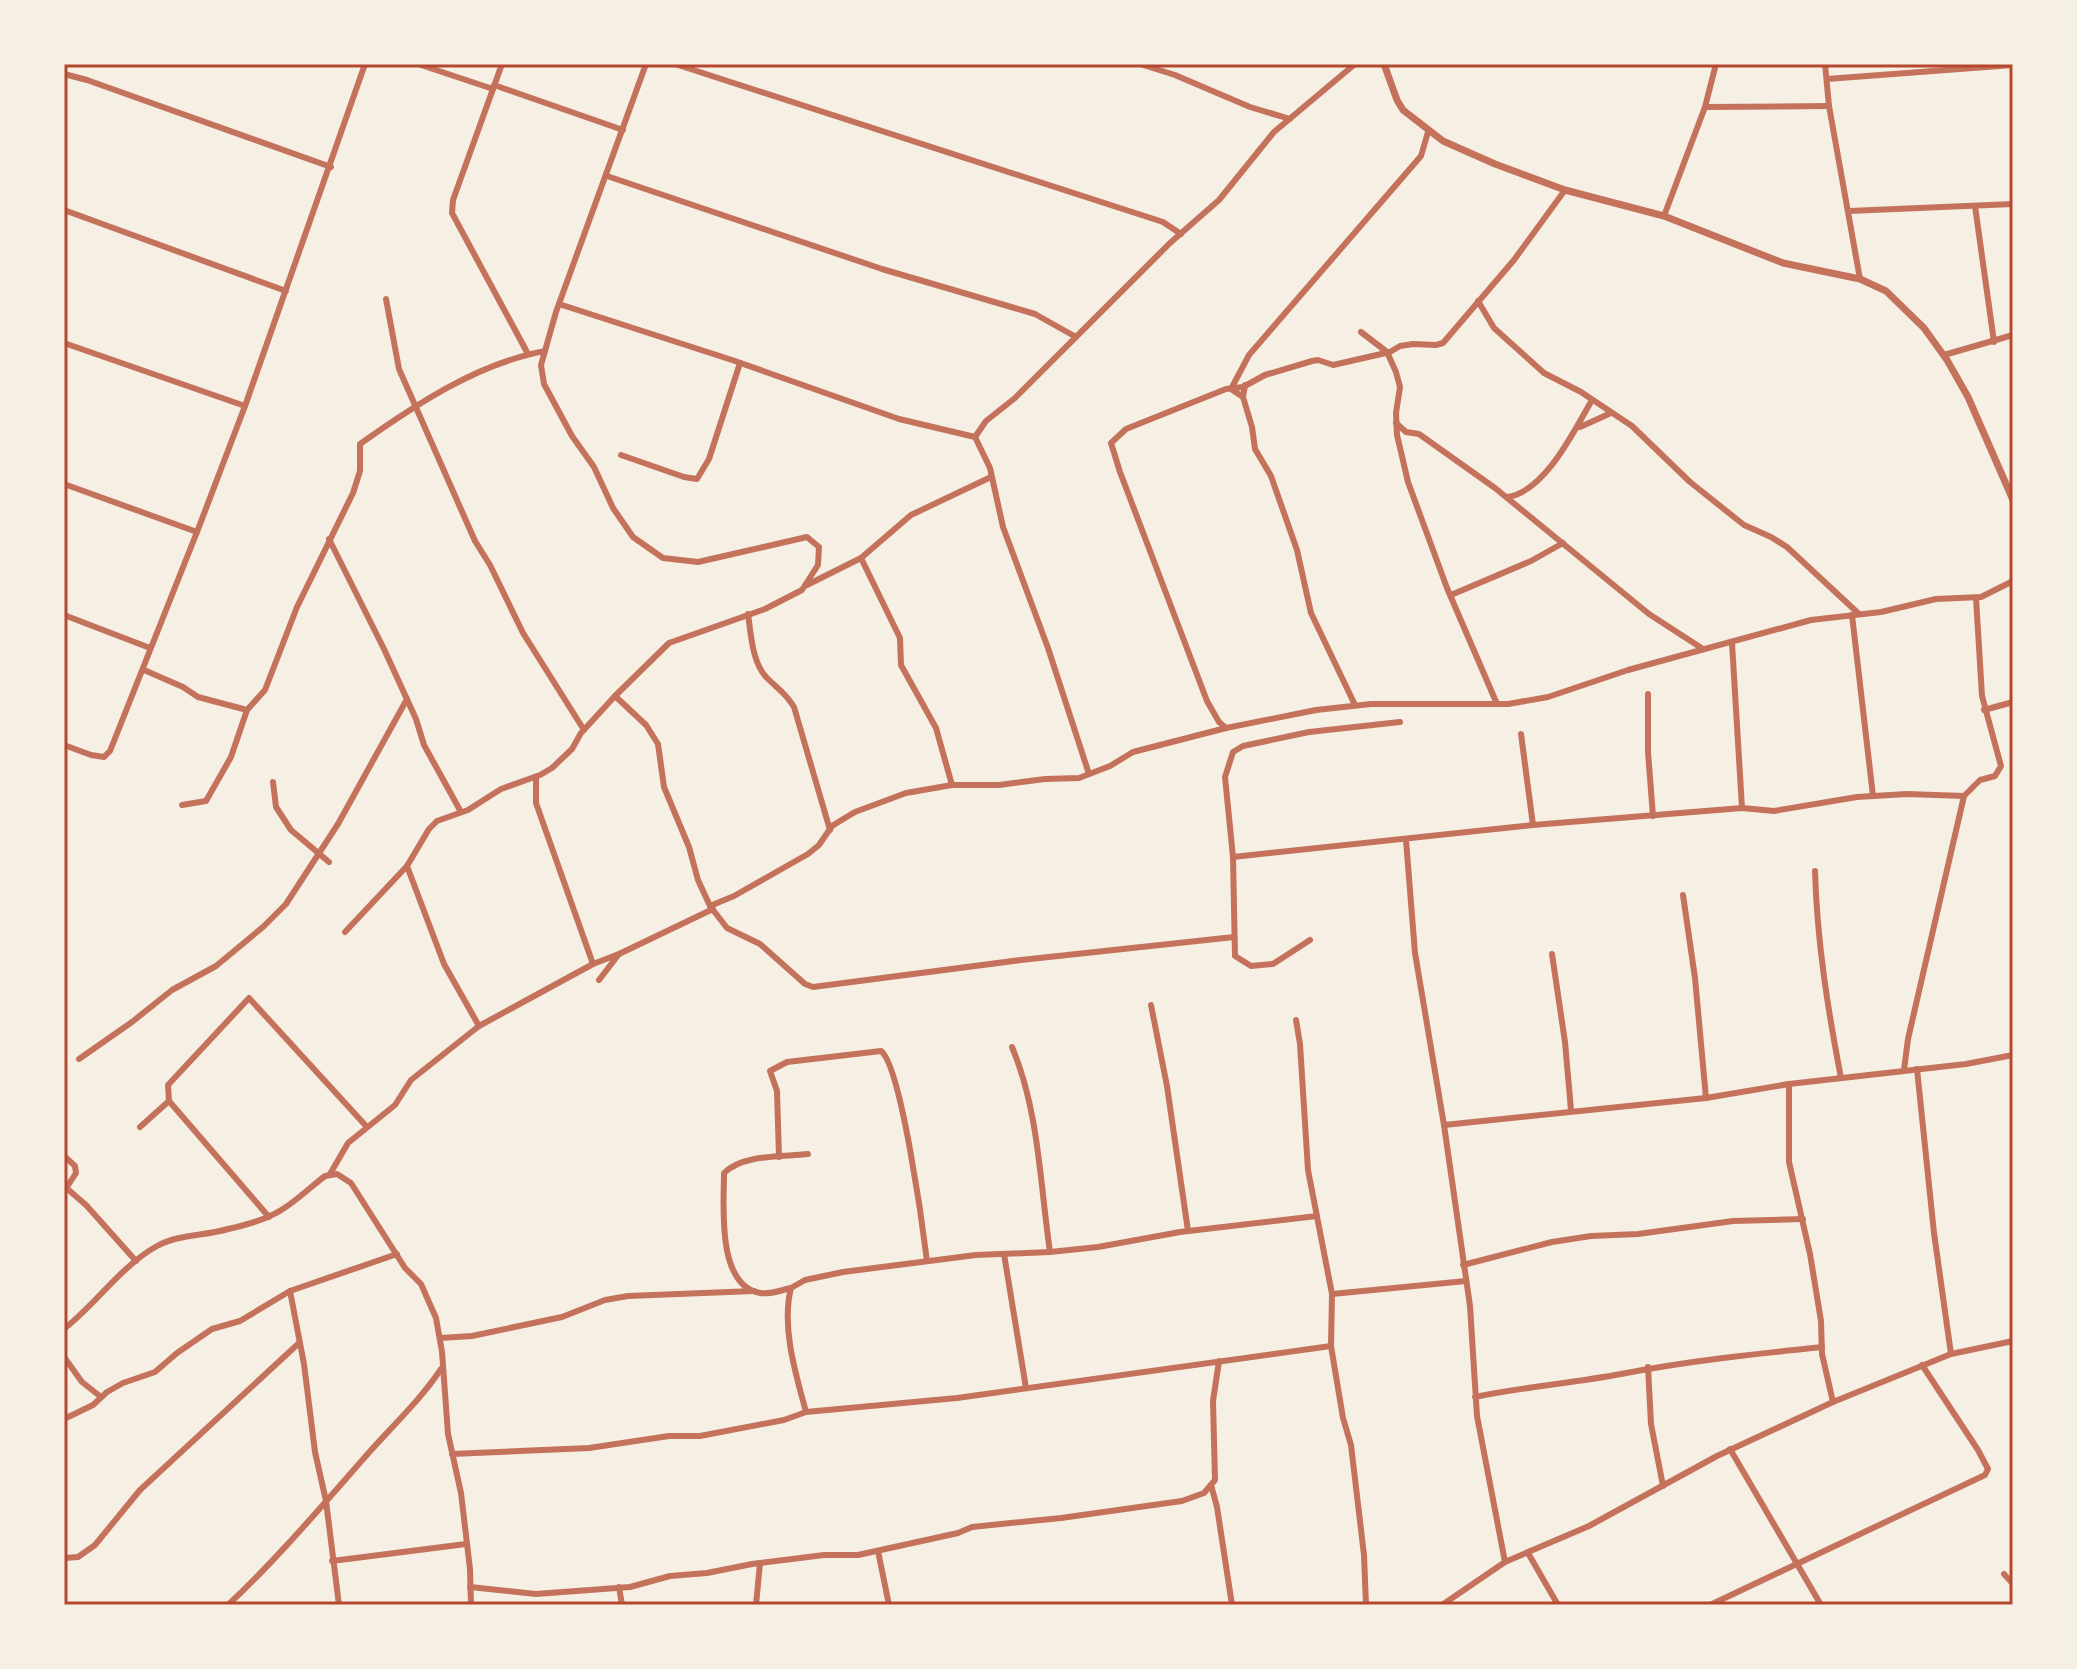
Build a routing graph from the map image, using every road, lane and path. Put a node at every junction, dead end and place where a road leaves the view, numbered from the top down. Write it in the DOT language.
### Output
graph roads {
  1 [pos="365,64"];
  2 [pos="418,64"];
  3 [pos="502,64"];
  4 [pos="646,64"];
  5 [pos="675,64"];
  6 [pos="1140,64"];
  7 [pos="1179,64"];
  8 [pos="1355,64"];
  9 [pos="1384,64"];
  10 [pos="1716,64"];
  11 [pos="1825,64"];
  12 [pos="2013,65"];
  13 [pos="64,74"];
  14 [pos="1175,75"];
  15 [pos="1827,79"];
  16 [pos="493,87"];
  17 [pos="1829,106"];
  18 [pos="1705,107"];
  19 [pos="1290,119"];
  20 [pos="623,130"];
  21 [pos="1428,132"];
  22 [pos="331,167"];
  23 [pos="607,176"];
  24 [pos="1565,190"];
  25 [pos="2013,204"];
  26 [pos="1975,206"];
  27 [pos="64,210"];
  28 [pos="1849,211"];
  29 [pos="1664,216"];
  30 [pos="1181,234"];
  31 [pos="1860,279"];
  32 [pos="286,291"];
  33 [pos="386,299"];
  34 [pos="1478,301"];
  35 [pos="559,304"];
  36 [pos="1361,332"];
  37 [pos="2013,335"];
  38 [pos="1076,337"];
  39 [pos="1994,342"];
  40 [pos="64,343"];
  41 [pos="545,351"];
  42 [pos="1387,352"];
  43 [pos="528,354"];
  44 [pos="1944,355"];
  45 [pos="740,363"];
  46 [pos="1245,385"];
  47 [pos="1231,389"];
  48 [pos="1243,397"];
  49 [pos="1592,400"];
  50 [pos="245,406"];
  51 [pos="416,408"];
  52 [pos="1611,413"];
  53 [pos="1396,423"];
  54 [pos="1576,429"];
  55 [pos="1406,432"];
  56 [pos="975,437"];
  57 [pos="1398,440"];
  58 [pos="621,455"];
  59 [pos="991,477"];
  60 [pos="64,484"];
  61 [pos="1517,496"];
  62 [pos="1507,497"];
  63 [pos="2013,500"];
  64 [pos="1516,506"];
  65 [pos="197,532"];
  66 [pos="329,539"];
  67 [pos="1563,543"];
  68 [pos="861,558"];
  69 [pos="2013,581"];
  70 [pos="805,586"];
  71 [pos="1451,595"];
  72 [pos="1976,598"];
  73 [pos="748,614"];
  74 [pos="1855,614"];
  75 [pos="64,615"];
  76 [pos="1732,643"];
  77 [pos="150,648"];
  78 [pos="1703,649"];
  79 [pos="144,670"];
  80 [pos="1648,694"];
  81 [pos="615,696"];
  82 [pos="407,699"];
  83 [pos="2013,702"];
  84 [pos="1497,704"];
  85 [pos="1355,705"];
  86 [pos="247,710"];
  87 [pos="1984,710"];
  88 [pos="1400,722"];
  89 [pos="1226,728"];
  90 [pos="584,730"];
  91 [pos="1521,734"];
  92 [pos="64,745"];
  93 [pos="1089,774"];
  94 [pos="536,777"];
  95 [pos="273,782"];
  96 [pos="952,785"];
  97 [pos="1873,796"];
  98 [pos="1964,796"];
  99 [pos="182,805"];
  100 [pos="1742,808"];
  101 [pos="461,812"];
  102 [pos="1653,816"];
  103 [pos="829,819"];
  104 [pos="837,823"];
  105 [pos="1533,825"];
  106 [pos="830,830"];
  107 [pos="1406,840"];
  108 [pos="319,853"];
  109 [pos="1233,857"];
  110 [pos="329,862"];
  111 [pos="407,866"];
  112 [pos="1815,871"];
  113 [pos="1683,895"];
  114 [pos="712,908"];
  115 [pos="345,932"];
  116 [pos="1234,937"];
  117 [pos="1310,940"];
  118 [pos="619,954"];
  119 [pos="1552,954"];
  120 [pos="593,964"];
  121 [pos="599,980"];
  122 [pos="1151,1005"];
  123 [pos="1296,1020"];
  124 [pos="479,1026"];
  125 [pos="1012,1047"];
  126 [pos="2013,1055"];
  127 [pos="79,1059"];
  128 [pos="1917,1069"];
  129 [pos="1904,1070"];
  130 [pos="1841,1078"];
  131 [pos="1789,1084"];
  132 [pos="1706,1098"];
  133 [pos="169,1101"];
  134 [pos="1571,1110"];
  135 [pos="1444,1125"];
  136 [pos="140,1127"];
  137 [pos="367,1127"];
  138 [pos="808,1154"];
  139 [pos="64,1156"];
  140 [pos="779,1157"];
  141 [pos="330,1174"];
  142 [pos="65,1187"];
  143 [pos="1317,1216"];
  144 [pos="269,1217"];
  145 [pos="1803,1219"];
  146 [pos="1188,1231"];
  147 [pos="1050,1252"];
  148 [pos="397,1254"];
  149 [pos="1004,1254"];
  150 [pos="136,1261"];
  151 [pos="927,1261"];
  152 [pos="1463,1265"];
  153 [pos="1466,1281"];
  154 [pos="791,1288"];
  155 [pos="290,1291"];
  156 [pos="754,1291"];
  157 [pos="1332,1294"];
  158 [pos="64,1329"];
  159 [pos="440,1338"];
  160 [pos="2013,1341"];
  161 [pos="299,1343"];
  162 [pos="1331,1346"];
  163 [pos="1822,1347"];
  164 [pos="1951,1354"];
  165 [pos="64,1357"];
  166 [pos="1219,1361"];
  167 [pos="1922,1365"];
  168 [pos="1648,1367"];
  169 [pos="441,1369"];
  170 [pos="1026,1388"];
  171 [pos="101,1397"];
  172 [pos="1475,1397"];
  173 [pos="1833,1402"];
  174 [pos="806,1412"];
  175 [pos="64,1419"];
  176 [pos="1730,1449"];
  177 [pos="452,1454"];
  178 [pos="1211,1485"];
  179 [pos="1663,1486"];
  180 [pos="326,1501"];
  181 [pos="466,1544"];
  182 [pos="878,1551"];
  183 [pos="1528,1553"];
  184 [pos="64,1558"];
  185 [pos="332,1561"];
  186 [pos="1505,1562"];
  187 [pos="760,1563"];
  188 [pos="1796,1563"];
  189 [pos="2004,1574"];
  190 [pos="2013,1584"];
  191 [pos="470,1587"];
  192 [pos="619,1587"];
  193 [pos="228,1605"];
  194 [pos="339,1605"];
  195 [pos="471,1605"];
  196 [pos="622,1605"];
  197 [pos="756,1605"];
  198 [pos="889,1605"];
  199 [pos="1232,1605"];
  200 [pos="1366,1605"];
  201 [pos="1442,1605"];
  202 [pos="1558,1605"];
  203 [pos="1710,1605"];
  204 [pos="1821,1605"];
  1 -- 22 [label="street"];
  2 -- 16 [label="street"];
  3 -- 16 [label="street"];
  4 -- 20 [label="street"];
  5 -- 30 [label="street"];
  6 -- 14 [label="street"];
  7 -- 14 [label="street"];
  8 -- 19 [label="street"];
  9 -- 21 [label="street"];
  10 -- 18 [label="street"];
  11 -- 15 [label="street"];
  12 -- 15 [label="street"];
  13 -- 22 [label="street"];
  14 -- 19 [label="street"];
  15 -- 17 [label="street"];
  16 -- 20 [label="street"];
  16 -- 43 [label="street"];
  17 -- 18 [label="street"];
  17 -- 28 [label="street"];
  18 -- 29 [label="street"];
  19 -- 30 [label="street"];
  20 -- 23 [label="street"];
  21 -- 24 [label="street"];
  21 -- 47 [label="street"];
  22 -- 32 [label="street"];
  23 -- 35 [label="street"];
  23 -- 38 [label="street"];
  24 -- 29 [label="street"];
  24 -- 34 [label="street"];
  25 -- 26 [label="street"];
  26 -- 28 [label="street"];
  26 -- 39 [label="street"];
  27 -- 32 [label="street"];
  28 -- 31 [label="street"];
  29 -- 31 [label="street"];
  30 -- 38 [label="street"];
  31 -- 44 [label="street"];
  32 -- 50 [label="street"];
  33 -- 51 [label="street"];
  34 -- 42 [label="street"];
  34 -- 49 [label="street"];
  35 -- 41 [label="street"];
  35 -- 45 [label="street"];
  36 -- 42 [label="street"];
  37 -- 39 [label="street"];
  38 -- 56 [label="street"];
  39 -- 44 [label="street"];
  40 -- 50 [label="street"];
  41 -- 43 [label="street"];
  41 -- 70 [label="street"];
  42 -- 46 [label="street"];
  42 -- 53 [label="street"];
  43 -- 51 [label="street"];
  44 -- 63 [label="street"];
  45 -- 56 [label="street"];
  45 -- 58 [label="street"];
  46 -- 47 [label="street"];
  46 -- 48 [label="street"];
  47 -- 48 [label="street"];
  47 -- 89 [label="street"];
  48 -- 85 [label="street"];
  49 -- 52 [label="street"];
  49 -- 54 [label="street"];
  50 -- 65 [label="street"];
  51 -- 66 [label="street"];
  51 -- 90 [label="street"];
  52 -- 54 [label="street"];
  52 -- 74 [label="street"];
  53 -- 55 [label="street"];
  53 -- 57 [label="street"];
  54 -- 61 [label="street"];
  55 -- 57 [label="street"];
  55 -- 62 [label="street"];
  56 -- 59 [label="street"];
  57 -- 71 [label="street"];
  59 -- 68 [label="street"];
  59 -- 93 [label="street"];
  60 -- 65 [label="street"];
  61 -- 62 [label="street"];
  61 -- 64 [label="street"];
  62 -- 64 [label="street"];
  64 -- 67 [label="street"];
  65 -- 77 [label="street"];
  66 -- 82 [label="street"];
  66 -- 86 [label="street"];
  67 -- 71 [label="street"];
  67 -- 78 [label="street"];
  68 -- 70 [label="street"];
  68 -- 96 [label="street"];
  69 -- 72 [label="street"];
  70 -- 73 [label="street"];
  71 -- 84 [label="street"];
  72 -- 74 [label="street"];
  72 -- 87 [label="street"];
  73 -- 81 [label="street"];
  73 -- 103 [label="street"];
  74 -- 76 [label="street"];
  74 -- 97 [label="street"];
  75 -- 77 [label="street"];
  76 -- 78 [label="street"];
  76 -- 100 [label="street"];
  77 -- 79 [label="street"];
  78 -- 84 [label="street"];
  79 -- 86 [label="street"];
  79 -- 92 [label="street"];
  80 -- 102 [label="street"];
  81 -- 90 [label="street"];
  81 -- 114 [label="street"];
  82 -- 101 [label="street"];
  82 -- 108 [label="street"];
  83 -- 87 [label="street"];
  84 -- 85 [label="street"];
  85 -- 89 [label="street"];
  86 -- 99 [label="street"];
  87 -- 98 [label="street"];
  88 -- 109 [label="street"];
  89 -- 93 [label="street"];
  90 -- 94 [label="street"];
  91 -- 105 [label="street"];
  93 -- 96 [label="street"];
  94 -- 101 [label="street"];
  94 -- 120 [label="street"];
  95 -- 108 [label="street"];
  96 -- 104 [label="street"];
  97 -- 98 [label="street"];
  97 -- 100 [label="street"];
  98 -- 129 [label="street"];
  100 -- 102 [label="street"];
  101 -- 111 [label="street"];
  102 -- 105 [label="street"];
  103 -- 104 [label="street"];
  103 -- 106 [label="street"];
  104 -- 106 [label="street"];
  105 -- 107 [label="street"];
  106 -- 114 [label="street"];
  107 -- 109 [label="street"];
  107 -- 135 [label="street"];
  108 -- 110 [label="street"];
  108 -- 127 [label="street"];
  109 -- 116 [label="street"];
  111 -- 115 [label="street"];
  111 -- 124 [label="street"];
  112 -- 130 [label="street"];
  113 -- 132 [label="street"];
  114 -- 116 [label="street"];
  114 -- 118 [label="street"];
  116 -- 117 [label="street"];
  118 -- 120 [label="street"];
  118 -- 121 [label="street"];
  119 -- 134 [label="street"];
  120 -- 124 [label="street"];
  122 -- 146 [label="street"];
  123 -- 143 [label="street"];
  124 -- 137 [label="street"];
  125 -- 147 [label="street"];
  126 -- 128 [label="street"];
  128 -- 129 [label="street"];
  128 -- 164 [label="street"];
  129 -- 130 [label="street"];
  130 -- 131 [label="street"];
  131 -- 132 [label="street"];
  131 -- 145 [label="street"];
  132 -- 134 [label="street"];
  133 -- 136 [label="street"];
  133 -- 137 [label="street"];
  133 -- 144 [label="street"];
  134 -- 135 [label="street"];
  135 -- 152 [label="street"];
  137 -- 141 [label="street"];
  138 -- 140 [label="street"];
  139 -- 142 [label="street"];
  140 -- 151 [label="street"];
  140 -- 156 [label="street"];
  141 -- 144 [label="street"];
  141 -- 148 [label="street"];
  142 -- 150 [label="street"];
  143 -- 146 [label="street"];
  143 -- 157 [label="street"];
  144 -- 150 [label="street"];
  145 -- 152 [label="street"];
  145 -- 163 [label="street"];
  146 -- 147 [label="street"];
  147 -- 149 [label="street"];
  148 -- 155 [label="street"];
  148 -- 159 [label="street"];
  149 -- 151 [label="street"];
  149 -- 170 [label="street"];
  150 -- 158 [label="street"];
  151 -- 154 [label="street"];
  152 -- 153 [label="street"];
  153 -- 157 [label="street"];
  153 -- 172 [label="street"];
  154 -- 156 [label="street"];
  154 -- 174 [label="street"];
  155 -- 161 [label="street"];
  155 -- 171 [label="street"];
  156 -- 159 [label="street"];
  157 -- 162 [label="street"];
  159 -- 169 [label="street"];
  160 -- 164 [label="street"];
  161 -- 180 [label="street"];
  161 -- 184 [label="street"];
  162 -- 166 [label="street"];
  162 -- 200 [label="street"];
  163 -- 168 [label="street"];
  163 -- 173 [label="street"];
  164 -- 167 [label="street"];
  165 -- 171 [label="street"];
  166 -- 170 [label="street"];
  166 -- 178 [label="street"];
  167 -- 173 [label="street"];
  167 -- 188 [label="street"];
  168 -- 172 [label="street"];
  168 -- 179 [label="street"];
  169 -- 177 [label="street"];
  169 -- 180 [label="street"];
  170 -- 174 [label="street"];
  171 -- 175 [label="street"];
  172 -- 186 [label="street"];
  173 -- 176 [label="street"];
  174 -- 177 [label="street"];
  176 -- 179 [label="street"];
  176 -- 188 [label="street"];
  177 -- 181 [label="street"];
  178 -- 182 [label="street"];
  178 -- 199 [label="street"];
  179 -- 183 [label="street"];
  180 -- 185 [label="street"];
  180 -- 193 [label="street"];
  181 -- 185 [label="street"];
  181 -- 191 [label="street"];
  182 -- 187 [label="street"];
  182 -- 198 [label="street"];
  183 -- 186 [label="street"];
  183 -- 202 [label="street"];
  185 -- 194 [label="street"];
  186 -- 201 [label="street"];
  187 -- 192 [label="street"];
  187 -- 197 [label="street"];
  188 -- 203 [label="street"];
  188 -- 204 [label="street"];
  189 -- 190 [label="street"];
  191 -- 192 [label="street"];
  191 -- 195 [label="street"];
  192 -- 196 [label="street"];
}
